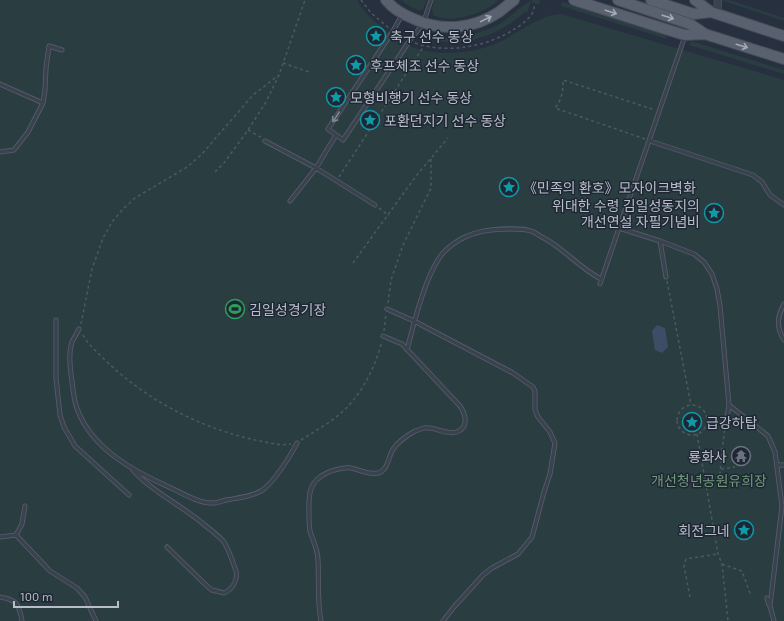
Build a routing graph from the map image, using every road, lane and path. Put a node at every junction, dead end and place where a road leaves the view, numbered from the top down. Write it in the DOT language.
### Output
graph roads {
  1 [pos="305,0"];
  2 [pos="386,0"];
  3 [pos="430,0"];
  4 [pos="514,0"];
  5 [pos="574,0"];
  6 [pos="618,0"];
  7 [pos="651,0"];
  8 [pos="695,0"];
  9 [pos="718,0"];
  10 [pos="535,5"];
  11 [pos="714,13"];
  12 [pos="402,14"];
  13 [pos="532,14"];
  14 [pos="423,24"];
  15 [pos="705,34"];
  16 [pos="685,35"];
  17 [pos="784,36"];
  18 [pos="424,46"];
  19 [pos="62,50"];
  20 [pos="784,60"];
  21 [pos="283,63"];
  22 [pos="309,72"];
  23 [pos="279,75"];
  24 [pos="0,84"];
  25 [pos="43,103"];
  26 [pos="658,111"];
  27 [pos="248,130"];
  28 [pos="336,135"];
  29 [pos="448,138"];
  30 [pos="265,141"];
  31 [pos="650,141"];
  32 [pos="0,152"];
  33 [pos="431,159"];
  34 [pos="316,168"];
  35 [pos="215,172"];
  36 [pos="337,180"];
  37 [pos="290,201"];
  38 [pos="375,205"];
  39 [pos="784,205"];
  40 [pos="384,212"];
  41 [pos="389,216"];
  42 [pos="619,228"];
  43 [pos="660,242"];
  44 [pos="353,263"];
  45 [pos="666,277"];
  46 [pos="601,279"];
  47 [pos="600,284"];
  48 [pos="784,304"];
  49 [pos="387,308"];
  50 [pos="56,320"];
  51 [pos="414,321"];
  52 [pos="79,329"];
  53 [pos="383,336"];
  54 [pos="784,340"];
  55 [pos="407,350"];
  56 [pos="729,405"];
  57 [pos="691,406"];
  58 [pos="726,423"];
  59 [pos="697,434"];
  60 [pos="297,443"];
  61 [pos="777,465"];
  62 [pos="784,465"];
  63 [pos="131,467"];
  64 [pos="736,467"];
  65 [pos="721,469"];
  66 [pos="705,482"];
  67 [pos="130,495"];
  68 [pos="25,506"];
  69 [pos="782,524"];
  70 [pos="16,536"];
  71 [pos="0,537"];
  72 [pos="167,547"];
  73 [pos="718,554"];
  74 [pos="722,564"];
  75 [pos="751,596"];
  76 [pos="0,597"];
  77 [pos="690,597"];
  78 [pos="767,598"];
  79 [pos="770,606"];
  80 [pos="22,621"];
  81 [pos="96,621"];
  82 [pos="321,621"];
  83 [pos="443,621"];
  84 [pos="728,621"];
  85 [pos="774,621"];
  1 -- 21 [label="path"];
  2 -- 12 [label="main road"];
  3 -- 14 [label="lane"];
  14 -- 4 [label="main road, one-way"];
  5 -- 16 [label="main road, one-way"];
  6 -- 15 [label="main road, one-way"];
  7 -- 11 [label="main road"];
  8 -- 11 [label="main road"];
  9 -- 11 [label="street"];
  10 -- 13 [label="path"];
  11 -- 17 [label="main road"];
  12 -- 14 [label="main road"];
  12 -- 28 [label="lane, one-way"];
  14 -- 28 [label="lane"];
  15 -- 16 [label="main road"];
  15 -- 20 [label="main road, one-way"];
  16 -- 26 [label="lane"];
  18 -- 36 [label="path"];
  19 -- 25 [label="lane"];
  21 -- 22 [label="path"];
  21 -- 23 [label="path"];
  23 -- 27 [label="path"];
  23 -- 52 [label="path"];
  24 -- 25 [label="lane"];
  25 -- 32 [label="lane"];
  26 -- 31 [label="lane"];
  26 -- 31 [label="path"];
  27 -- 30 [label="path"];
  27 -- 35 [label="path"];
  28 -- 34 [label="lane"];
  29 -- 33 [label="path"];
  30 -- 34 [label="lane"];
  31 -- 39 [label="lane"];
  31 -- 42 [label="lane"];
  33 -- 41 [label="path"];
  33 -- 49 [label="path"];
  34 -- 36 [label="lane"];
  34 -- 37 [label="lane"];
  36 -- 38 [label="lane"];
  40 -- 41 [label="path"];
  41 -- 44 [label="path"];
  42 -- 43 [label="lane"];
  42 -- 46 [label="lane"];
  43 -- 45 [label="lane"];
  43 -- 56 [label="lane"];
  45 -- 57 [label="path"];
  46 -- 47 [label="lane"];
  46 -- 51 [label="lane"];
  48 -- 54 [label="lane"];
  49 -- 51 [label="lane"];
  49 -- 53 [label="path"];
  50 -- 67 [label="lane"];
  51 -- 55 [label="lane"];
  51 -- 83 [label="lane"];
  52 -- 60 [label="path"];
  52 -- 63 [label="lane"];
  53 -- 55 [label="lane"];
  53 -- 60 [label="path"];
  55 -- 82 [label="lane"];
  56 -- 58 [label="lane"];
  56 -- 61 [label="lane"];
  57 -- 59 [label="path"];
  57 -- 59 [label="path"];
  58 -- 65 [label="path"];
  59 -- 66 [label="path"];
  60 -- 63 [label="lane"];
  61 -- 62 [label="lane"];
  61 -- 69 [label="lane"];
  63 -- 72 [label="lane"];
  64 -- 65 [label="path"];
  65 -- 66 [label="path"];
  66 -- 73 [label="path"];
  68 -- 70 [label="lane"];
  69 -- 79 [label="lane"];
  70 -- 71 [label="lane"];
  70 -- 81 [label="lane"];
  73 -- 74 [label="path"];
  73 -- 77 [label="path"];
  74 -- 75 [label="path"];
  74 -- 84 [label="path"];
  76 -- 80 [label="lane"];
  78 -- 79 [label="lane"];
  79 -- 85 [label="lane"];
}
